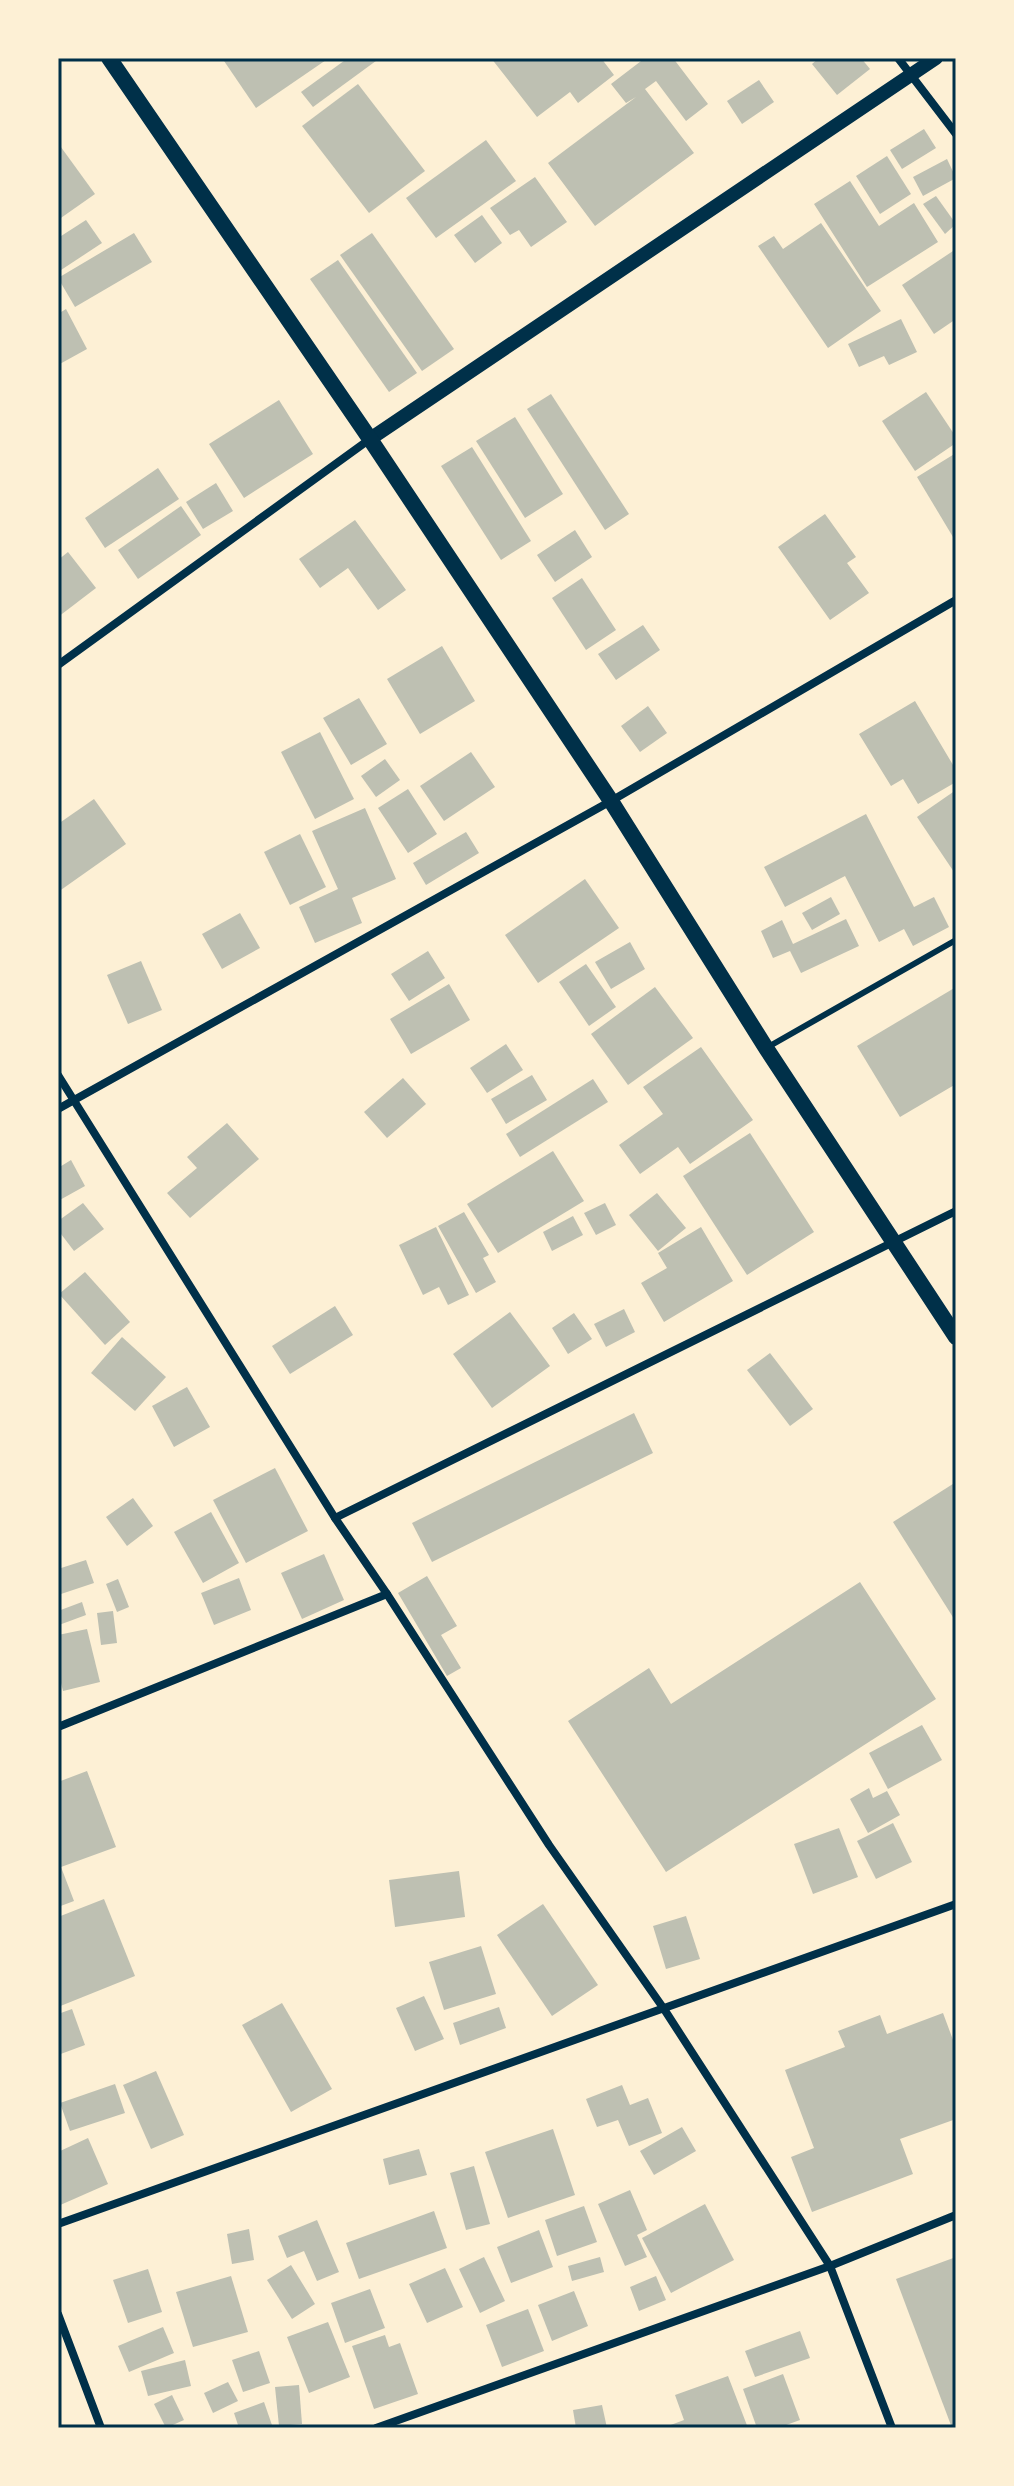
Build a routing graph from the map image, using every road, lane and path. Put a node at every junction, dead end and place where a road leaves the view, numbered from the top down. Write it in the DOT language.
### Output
graph roads {
  1 [pos="109,58"];
  2 [pos="898,58"];
  3 [pos="936,58"];
  4 [pos="912,75"];
  5 [pos="956,134"];
  6 [pos="370,439"];
  7 [pos="956,600"];
  8 [pos="58,665"];
  9 [pos="611,801"];
  10 [pos="956,940"];
  11 [pos="766,1048"];
  12 [pos="58,1075"];
  13 [pos="74,1101"];
  14 [pos="58,1109"];
  15 [pos="956,1211"];
  16 [pos="891,1242"];
  17 [pos="956,1337"];
  18 [pos="335,1518"];
  19 [pos="387,1594"];
  20 [pos="58,1727"];
  21 [pos="956,1904"];
  22 [pos="664,2009"];
  23 [pos="956,2215"];
  24 [pos="58,2224"];
  25 [pos="830,2266"];
  26 [pos="58,2314"];
  27 [pos="101,2428"];
  28 [pos="376,2428"];
  29 [pos="892,2428"];
  1 -- 6 [label="main road"];
  2 -- 4 [label="street"];
  3 -- 4 [label="street"];
  4 -- 5 [label="street"];
  4 -- 6 [label="street"];
  6 -- 8 [label="street"];
  6 -- 9 [label="main road"];
  7 -- 9 [label="street"];
  9 -- 11 [label="main road"];
  9 -- 13 [label="street"];
  10 -- 11 [label="lane"];
  11 -- 16 [label="main road"];
  12 -- 13 [label="street"];
  13 -- 14 [label="street"];
  13 -- 18 [label="street"];
  15 -- 16 [label="street"];
  16 -- 17 [label="main road"];
  16 -- 18 [label="street"];
  18 -- 19 [label="street"];
  19 -- 20 [label="street"];
  19 -- 22 [label="street"];
  21 -- 22 [label="street"];
  22 -- 24 [label="street"];
  22 -- 25 [label="street"];
  23 -- 25 [label="street"];
  25 -- 28 [label="street"];
  25 -- 29 [label="street"];
  26 -- 27 [label="street"];
}
